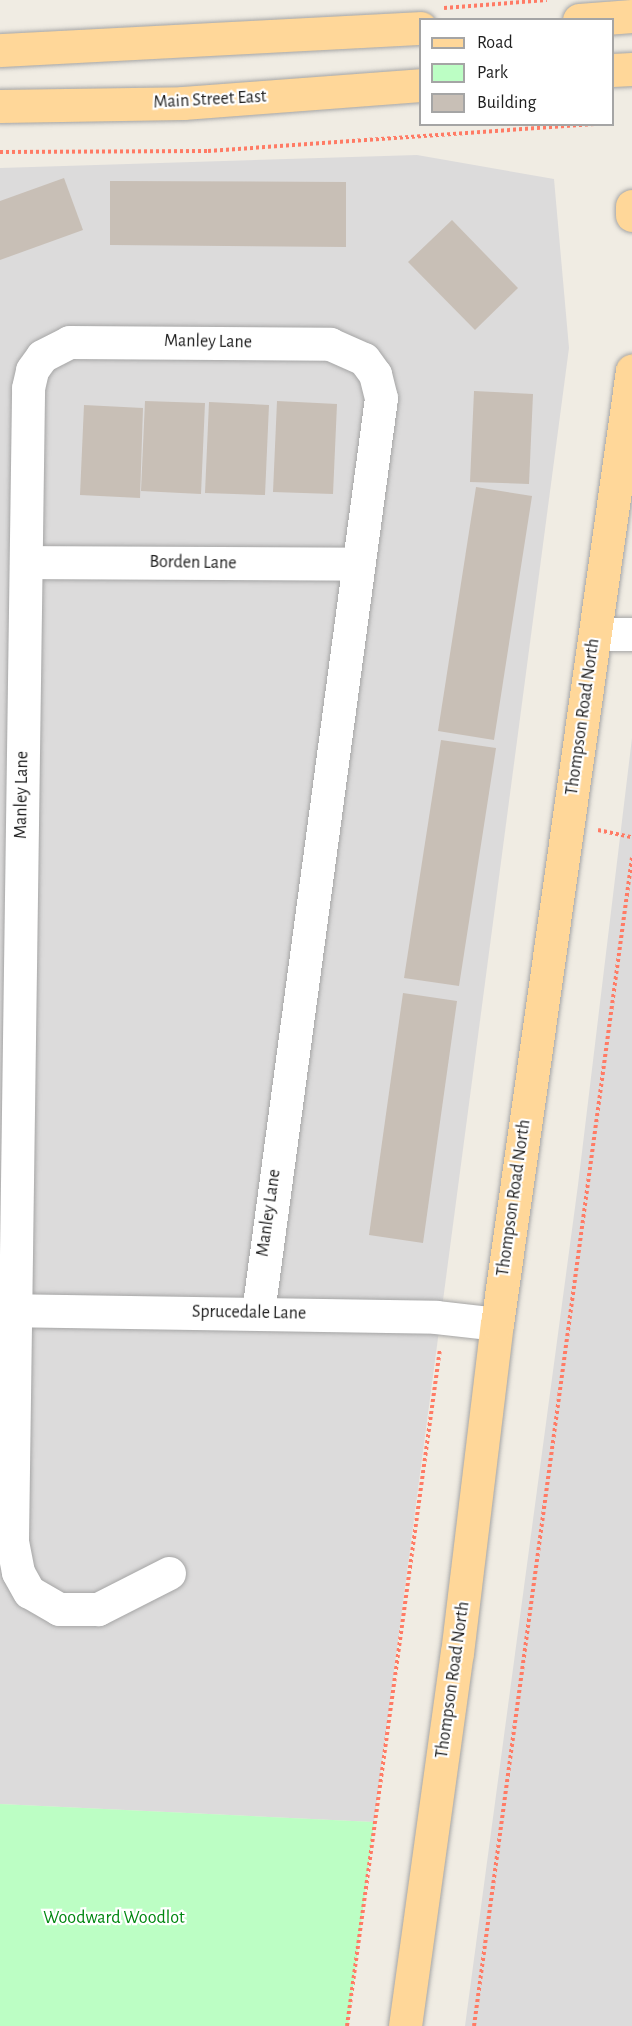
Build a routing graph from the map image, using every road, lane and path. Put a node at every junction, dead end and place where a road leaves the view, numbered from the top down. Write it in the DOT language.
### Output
graph roads {
  1 [pos="632,16"];
  2 [pos="606,18"];
  3 [pos="419,28"];
  4 [pos="0,50"];
  5 [pos="632,69"];
  6 [pos="614,70"];
  7 [pos="419,85"];
  8 [pos="0,106"];
  9 [pos="570,126"];
  10 [pos="0,152"];
  11 [pos="632,206"];
  12 [pos="632,215"];
  13 [pos="632,372"];
  14 [pos="626,462"];
  15 [pos="27,562"];
  16 [pos="358,564"];
  17 [pos="595,634"];
  18 [pos="632,634"];
  19 [pos="632,858"];
  20 [pos="8,1310"];
  21 [pos="258,1313"];
  22 [pos="444,1321"];
  23 [pos="497,1324"];
  24 [pos="169,1573"];
  25 [pos="347,2026"];
  26 [pos="405,2026"];
  27 [pos="474,2026"];
  1 -- 2 [label="main road"];
  3 -- 4 [label="main road"];
  5 -- 6 [label="main road"];
  7 -- 8 [label="main road, Main Street East"];
  9 -- 10 [label="path"];
  11 -- 12 [label="main road"];
  13 -- 14 [label="main road, Thompson Road North"];
  14 -- 17 [label="main road, Thompson Road North"];
  15 -- 16 [label="street, Borden Lane"];
  15 -- 16 [label="street, Manley Lane"];
  15 -- 20 [label="street, Manley Lane"];
  16 -- 21 [label="street, Manley Lane"];
  17 -- 18 [label="street"];
  17 -- 23 [label="main road, Thompson Road North"];
  19 -- 27 [label="path"];
  20 -- 21 [label="street, Sprucedale Lane"];
  20 -- 24 [label="street, Manley Lane"];
  21 -- 22 [label="street, Sprucedale Lane"];
  22 -- 23 [label="street, Sprucedale Lane"];
  22 -- 25 [label="path"];
  23 -- 26 [label="main road, Thompson Road North"];
}
